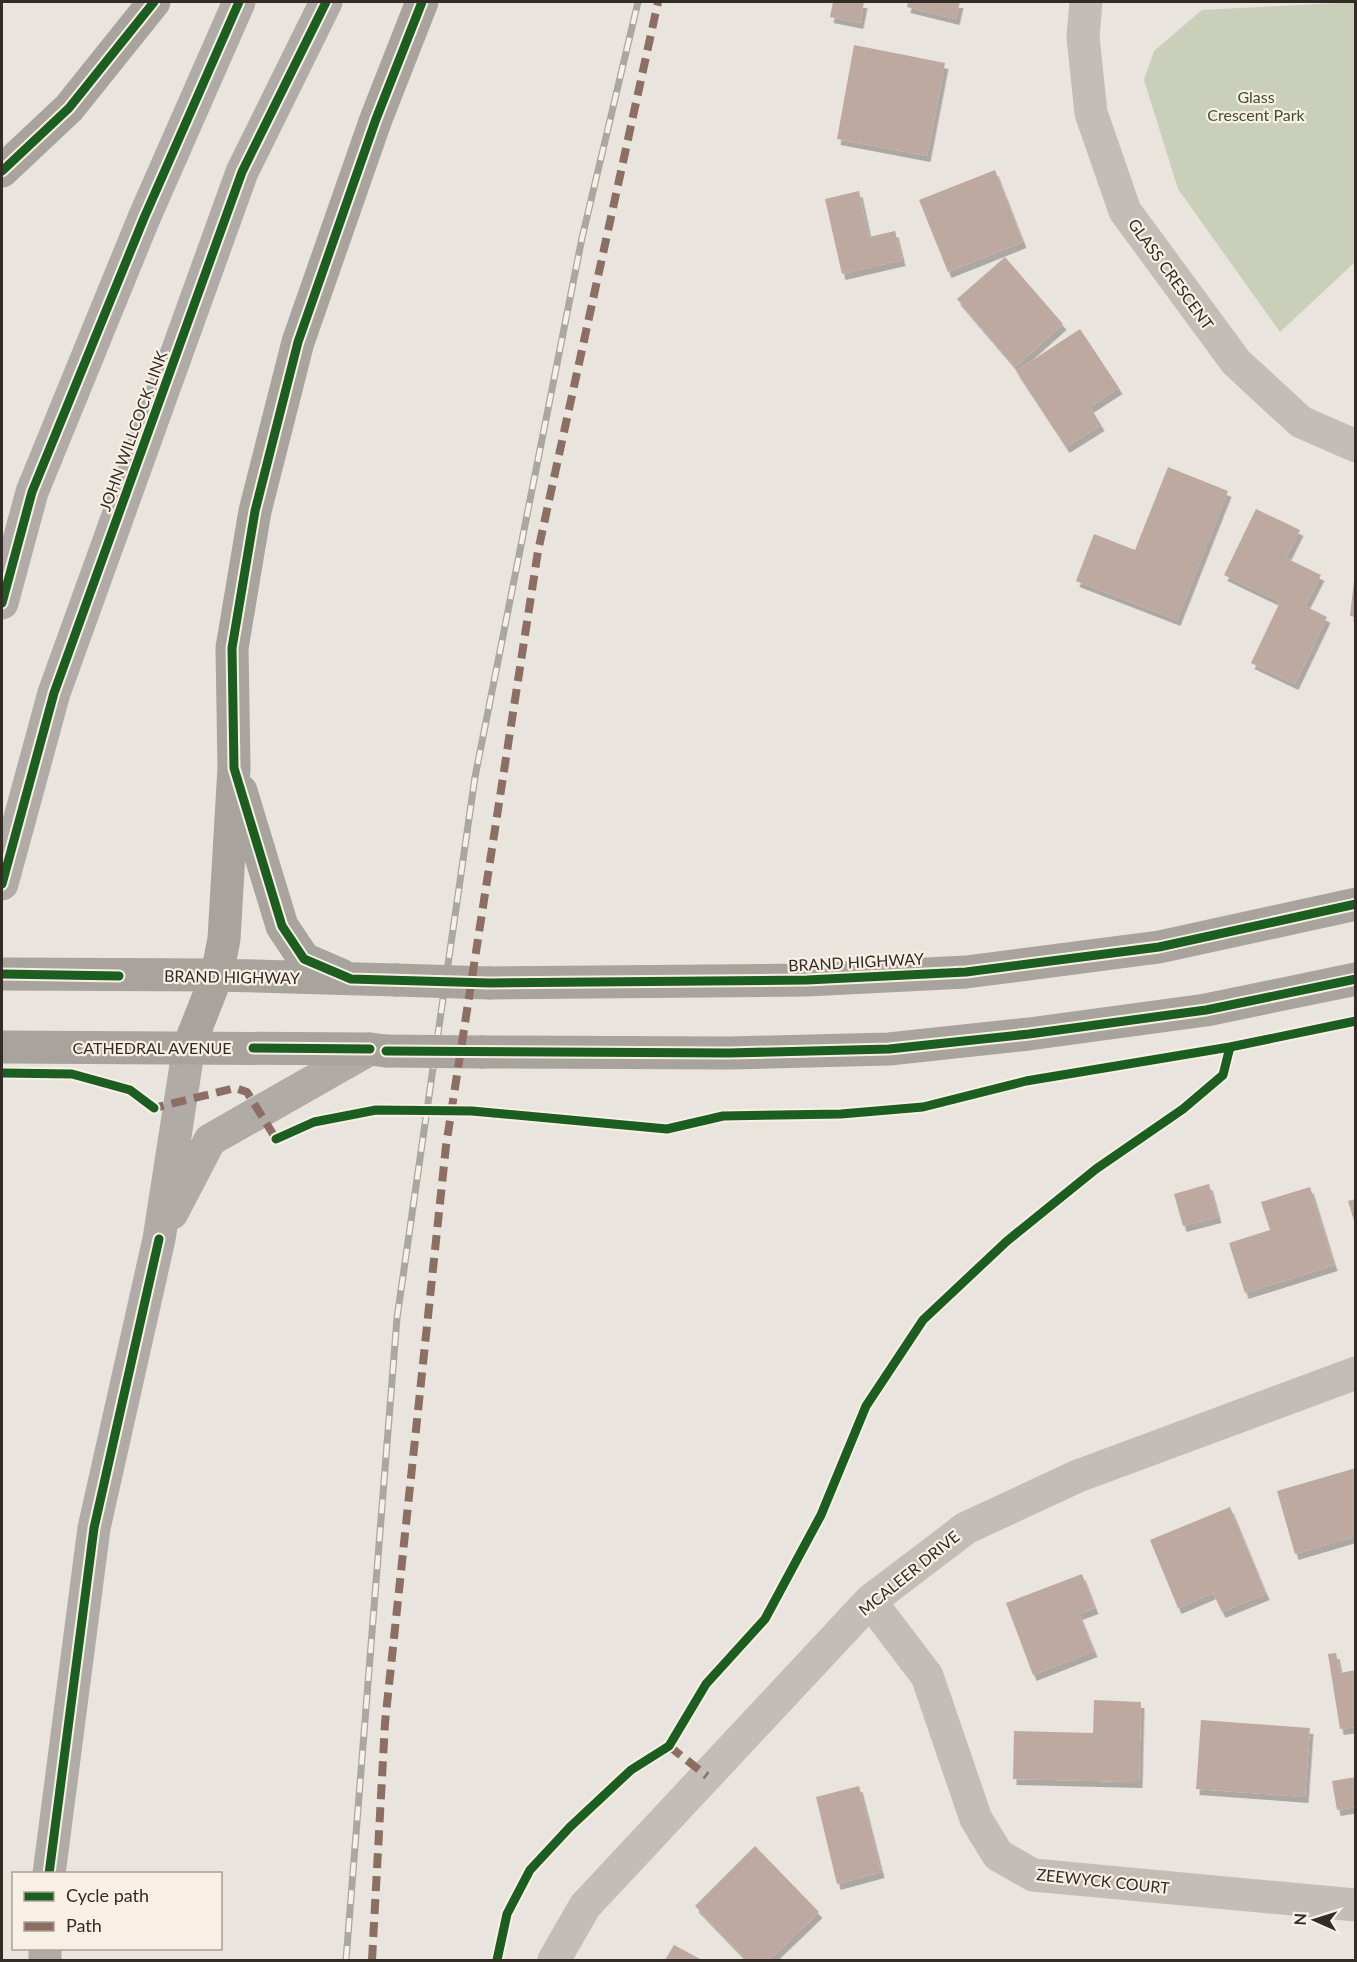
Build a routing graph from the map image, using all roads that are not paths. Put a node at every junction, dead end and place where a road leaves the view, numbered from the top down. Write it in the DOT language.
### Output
graph roads {
  1 [pos="154,2"];
  2 [pos="239,2"];
  3 [pos="326,2"];
  4 [pos="422,2"];
  5 [pos="1086,2"];
  6 [pos="2,171"];
  7 [pos="1356,446"];
  8 [pos="2,603"];
  9 [pos="234,768"];
  10 [pos="2,884"];
  11 [pos="1356,904"];
  12 [pos="2,974"];
  13 [pos="217,975"];
  14 [pos="351,979"];
  15 [pos="1356,979"];
  16 [pos="189,1046"];
  17 [pos="2,1047"];
  18 [pos="378,1050"];
  19 [pos="159,1239"];
  20 [pos="1356,1373"];
  21 [pos="870,1601"];
  22 [pos="49,1872"];
  23 [pos="1356,1905"];
  24 [pos="554,1960"];
  1 -- 6 [label="highway"];
  2 -- 8 [label="main road"];
  3 -- 10 [label="main road, JOHN WILLCOCK LINK"];
  4 -- 9 [label="highway"];
  5 -- 7 [label="street, GLASS CRESCENT"];
  9 -- 13 [label="highway"];
  9 -- 14 [label="highway"];
  11 -- 14 [label="highway, BRAND HIGHWAY, bridge"];
  12 -- 13 [label="highway, BRAND HIGHWAY"];
  13 -- 14 [label="highway, BRAND HIGHWAY"];
  13 -- 16 [label="highway"];
  15 -- 18 [label="highway, CATHEDRAL AVENUE, bridge"];
  16 -- 17 [label="highway, CATHEDRAL AVENUE"];
  16 -- 18 [label="highway, CATHEDRAL AVENUE"];
  16 -- 19 [label="main road"];
  18 -- 19 [label="main road"];
  19 -- 22 [label="main road"];
  20 -- 21 [label="street, MCALEER DRIVE"];
  21 -- 23 [label="street, ZEEWYCK COURT"];
  21 -- 24 [label="street, MCALEER DRIVE"];
}
